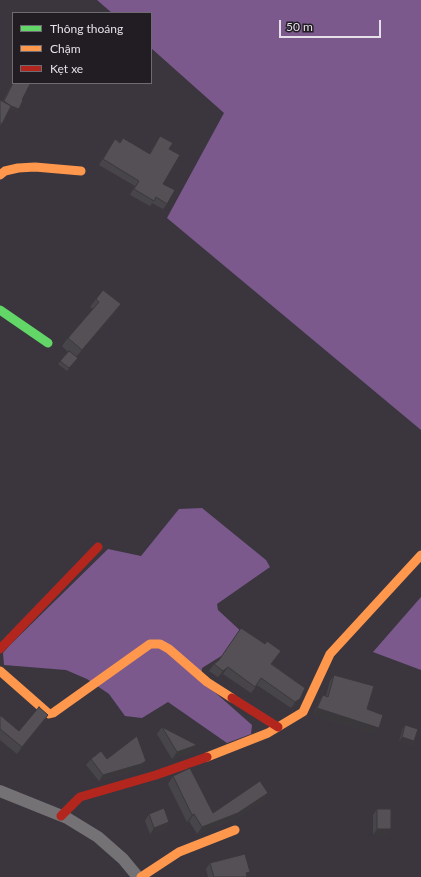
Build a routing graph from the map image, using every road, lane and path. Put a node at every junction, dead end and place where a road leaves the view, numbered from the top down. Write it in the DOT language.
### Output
graph roads {
  1 [pos="81,170"];
  2 [pos="0,175"];
  3 [pos="0,310"];
  4 [pos="48,343"];
  5 [pos="98,547"];
  6 [pos="421,555"];
  7 [pos="0,648"];
  8 [pos="0,671"];
  9 [pos="278,727"];
  10 [pos="0,791"];
  11 [pos="61,816"];
  12 [pos="235,830"];
  13 [pos="138,877"];
  14 [pos="142,877"];
  1 -- 2 [label="street"];
  3 -- 4 [label="street"];
  5 -- 7 [label="street"];
  6 -- 9 [label="street"];
  8 -- 9 [label="street"];
  9 -- 11 [label="street"];
  10 -- 11 [label="street"];
  11 -- 13 [label="street"];
  12 -- 14 [label="street"];
}
